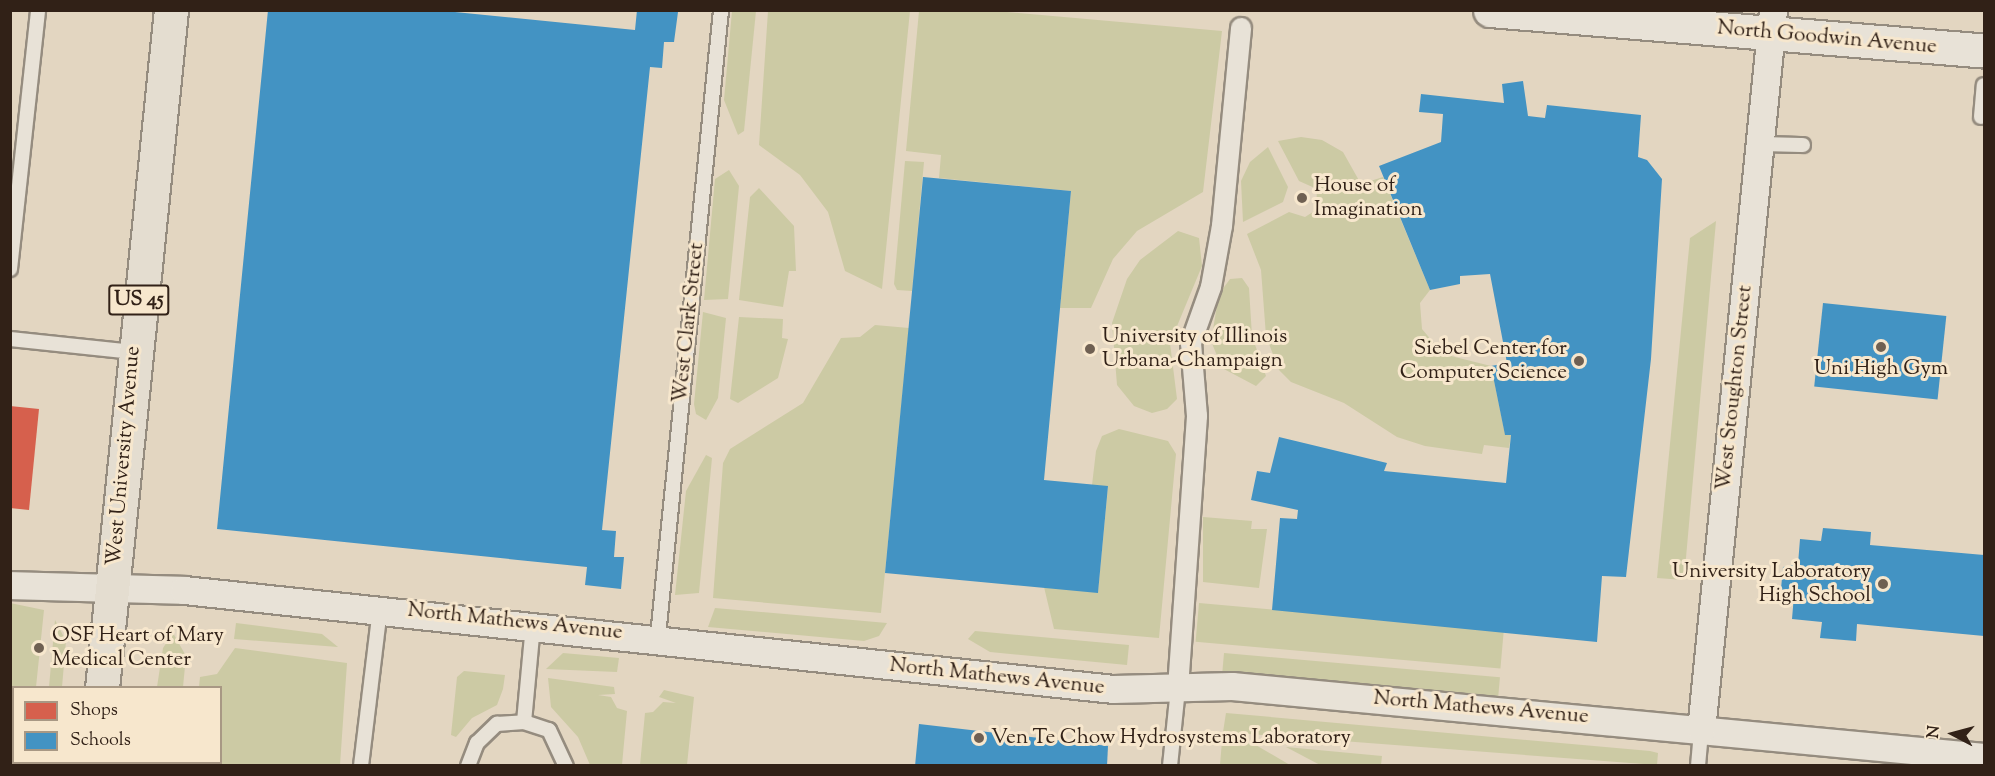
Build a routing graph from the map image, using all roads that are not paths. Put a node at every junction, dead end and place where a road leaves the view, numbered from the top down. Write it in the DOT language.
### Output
graph roads {
  1 [pos="38,10"];
  2 [pos="171,10"];
  3 [pos="721,10"];
  4 [pos="1499,11"];
  5 [pos="1772,22"];
  6 [pos="1241,28"];
  7 [pos="1984,51"];
  8 [pos="1984,85"];
  9 [pos="1981,117"];
  10 [pos="1760,144"];
  11 [pos="1803,145"];
  12 [pos="10,269"];
  13 [pos="10,339"];
  14 [pos="134,352"];
  15 [pos="10,585"];
  16 [pos="111,590"];
  17 [pos="380,609"];
  18 [pos="533,625"];
  19 [pos="658,636"];
  20 [pos="102,686"];
  21 [pos="1178,688"];
  22 [pos="524,722"];
  23 [pos="1701,730"];
  24 [pos="1984,757"];
  25 [pos="361,765"];
  26 [pos="468,765"];
  27 [pos="566,765"];
  28 [pos="1170,765"];
  29 [pos="1698,765"];
  1 -- 12 [label="lane"];
  2 -- 14 [label="main road, West University Avenue / US 45"];
  3 -- 19 [label="lane, West Clark Street"];
  4 -- 5 [label="street, North Goodwin Avenue"];
  5 -- 7 [label="street, North Goodwin Avenue"];
  5 -- 10 [label="street, West Stoughton Street"];
  6 -- 21 [label="street"];
  8 -- 9 [label="lane"];
  10 -- 11 [label="lane"];
  10 -- 23 [label="street, West Stoughton Street"];
  13 -- 14 [label="lane"];
  14 -- 16 [label="main road, West University Avenue / US 45"];
  15 -- 16 [label="street, North Mathews Avenue"];
  16 -- 17 [label="street, North Mathews Avenue"];
  16 -- 20 [label="main road, West University Avenue / US 45"];
  17 -- 18 [label="street, North Mathews Avenue"];
  17 -- 25 [label="lane"];
  18 -- 19 [label="street, North Mathews Avenue"];
  18 -- 22 [label="lane"];
  19 -- 21 [label="street, North Mathews Avenue"];
  21 -- 23 [label="street, North Mathews Avenue"];
  21 -- 28 [label="lane"];
  22 -- 26 [label="lane"];
  22 -- 27 [label="lane"];
  23 -- 24 [label="street, North Mathews Avenue"];
  23 -- 29 [label="lane, West Stoughton Street"];
}
